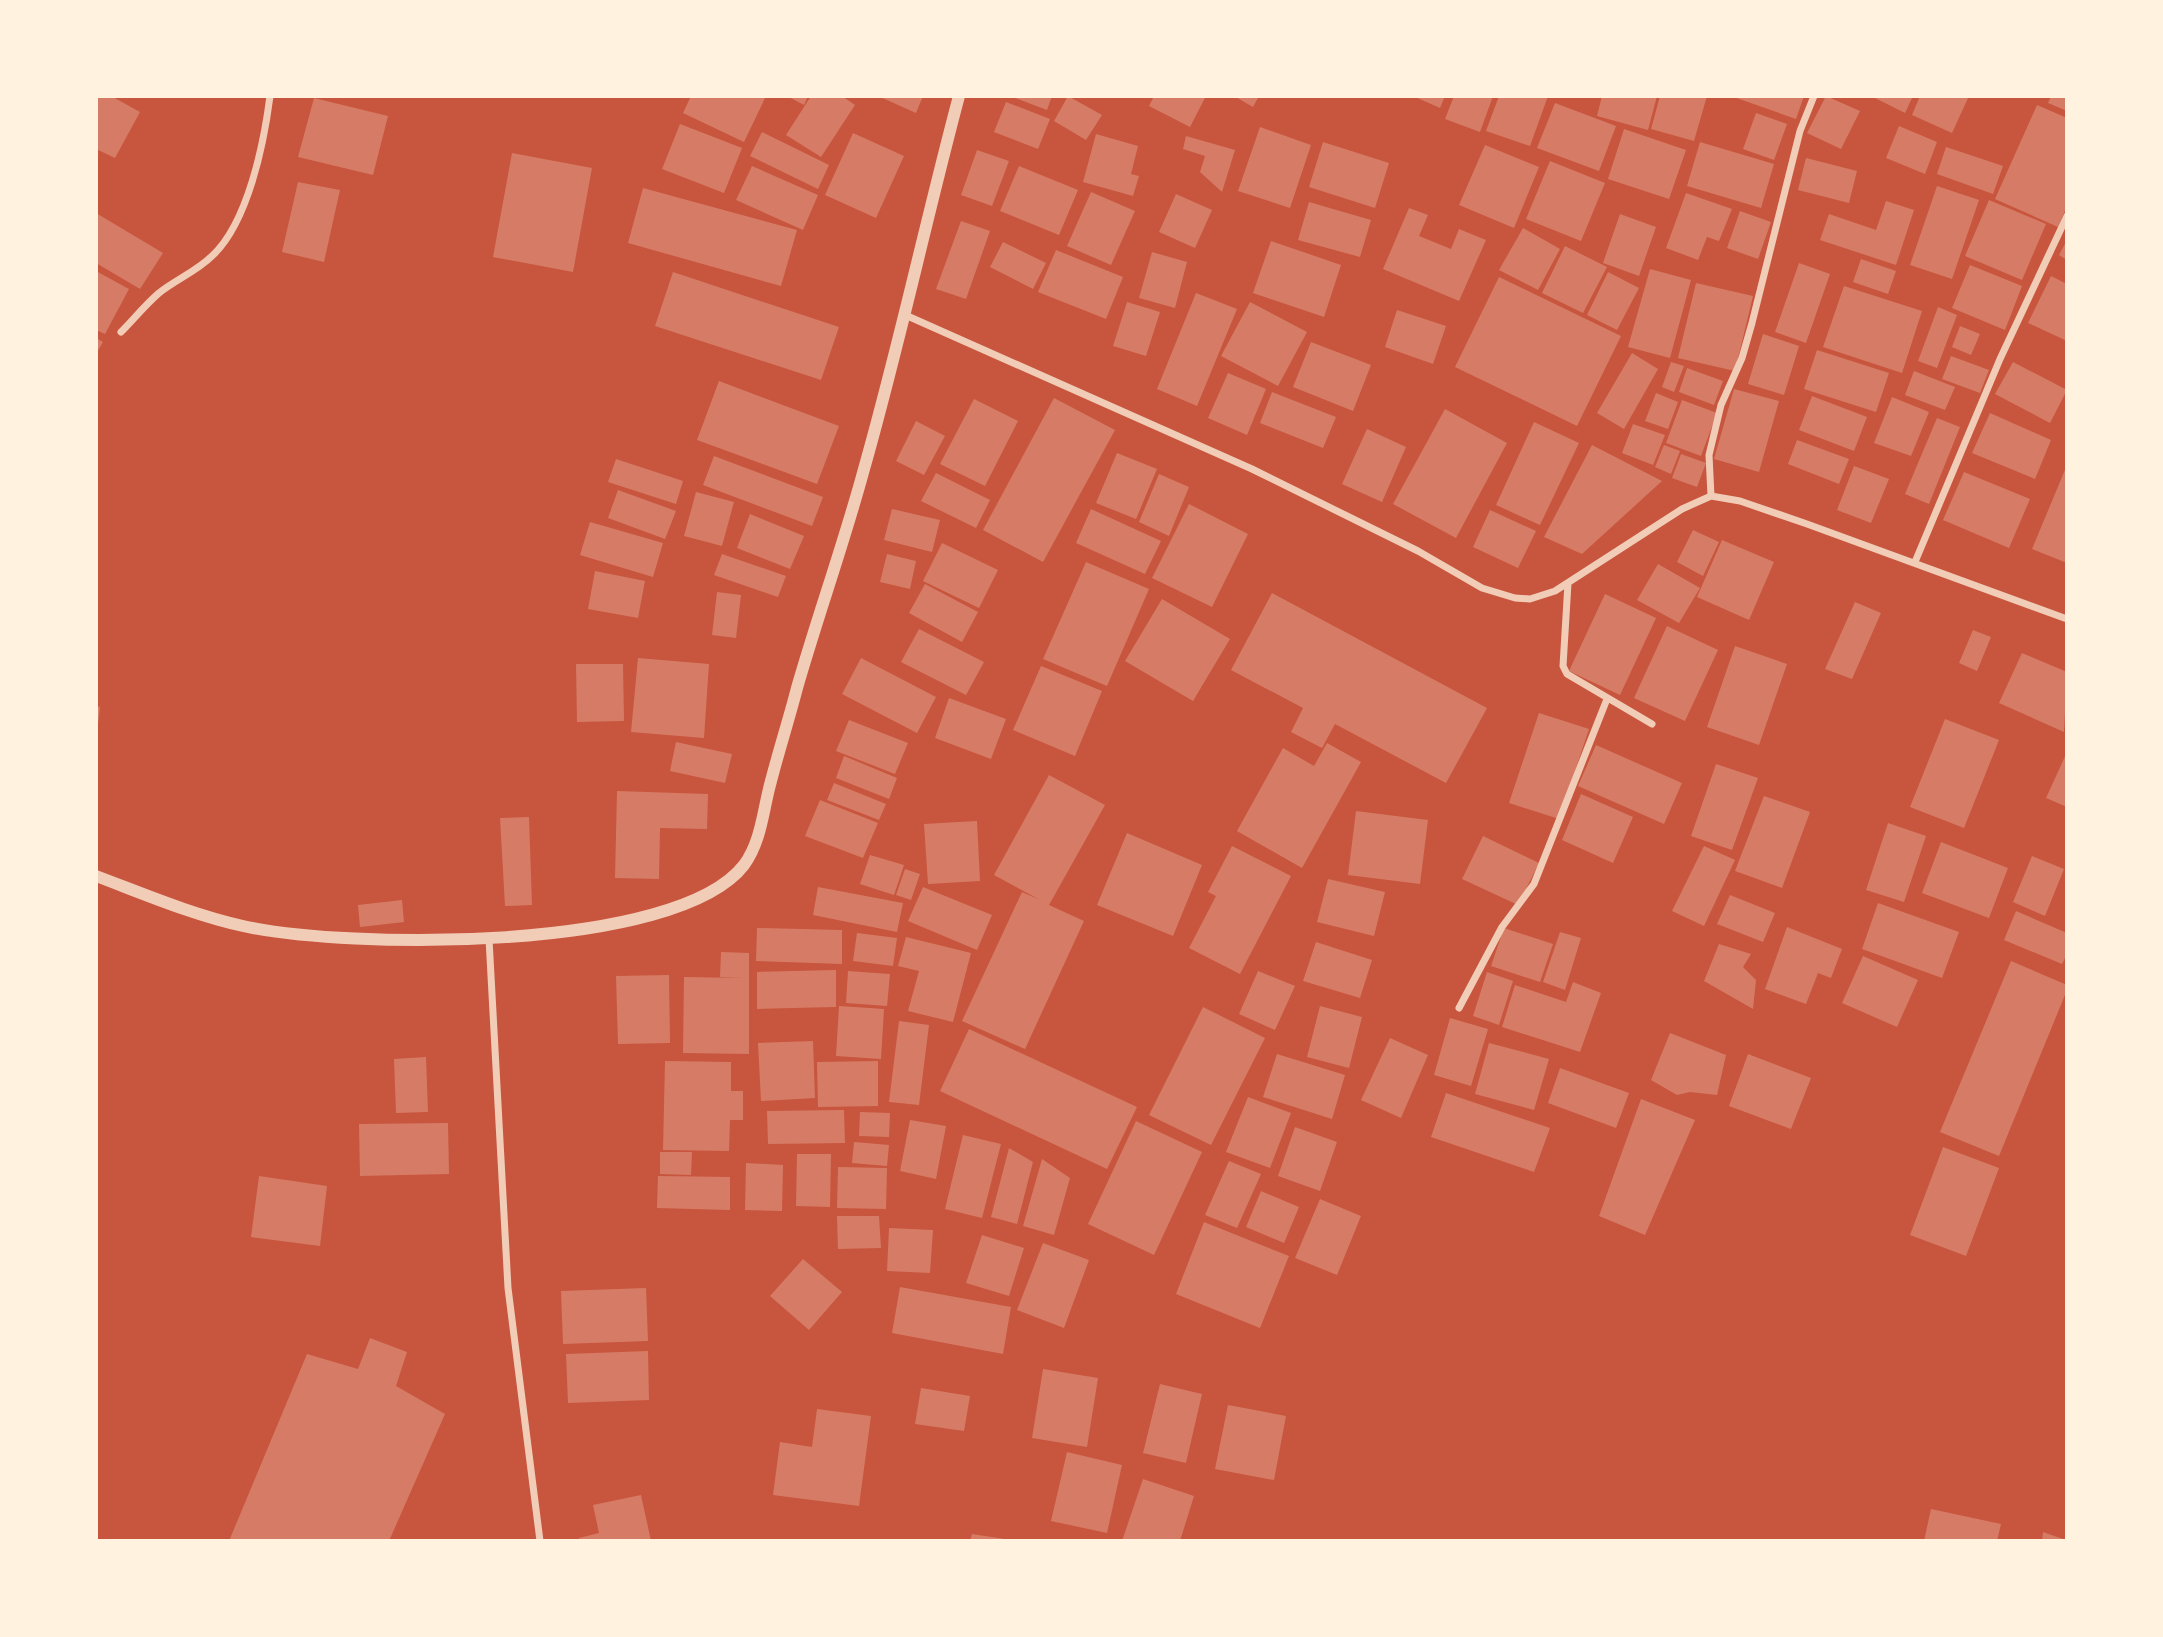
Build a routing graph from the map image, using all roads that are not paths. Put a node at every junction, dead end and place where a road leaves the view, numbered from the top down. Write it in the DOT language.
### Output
graph roads {
  1 [pos="270,96"];
  2 [pos="959,96"];
  3 [pos="1814,96"];
  4 [pos="2067,216"];
  5 [pos="903,314"];
  6 [pos="121,332"];
  7 [pos="1712,496"];
  8 [pos="1915,562"];
  9 [pos="1568,583"];
  10 [pos="2067,619"];
  11 [pos="1607,699"];
  12 [pos="1652,724"];
  13 [pos="96,876"];
  14 [pos="489,939"];
  15 [pos="1459,1008"];
  16 [pos="540,1541"];
  1 -- 6 [label="street"];
  2 -- 5 [label="street"];
  3 -- 7 [label="street"];
  4 -- 8 [label="street"];
  5 -- 9 [label="street"];
  5 -- 14 [label="street"];
  7 -- 8 [label="street"];
  7 -- 9 [label="street"];
  8 -- 10 [label="street"];
  9 -- 11 [label="street"];
  11 -- 12 [label="street"];
  11 -- 15 [label="street"];
  13 -- 14 [label="street"];
  14 -- 16 [label="street"];
}
